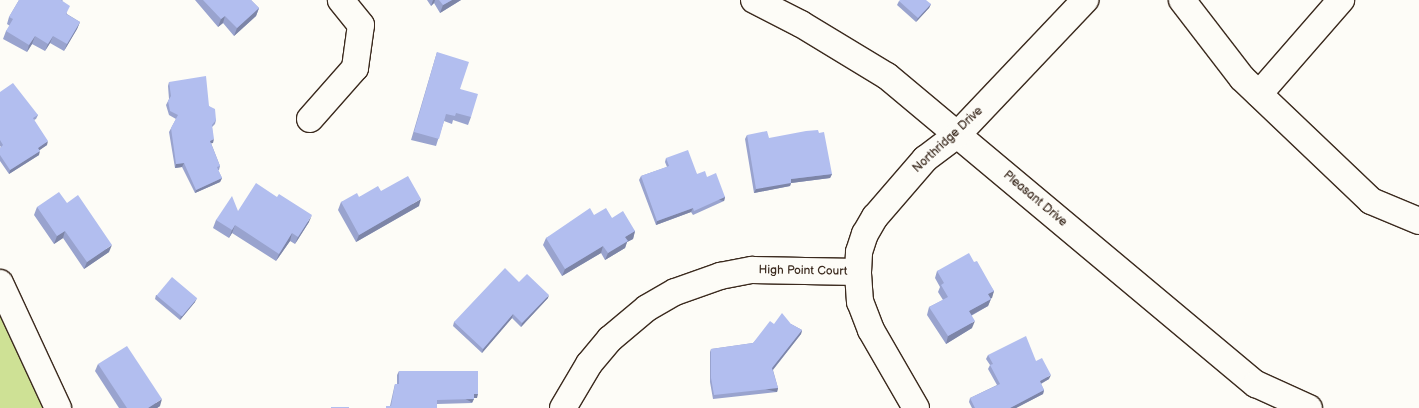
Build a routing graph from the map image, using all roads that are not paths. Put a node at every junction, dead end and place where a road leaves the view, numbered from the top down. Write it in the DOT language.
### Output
graph roads {
  1 [pos="341,0"];
  2 [pos="754,0"];
  3 [pos="1084,0"];
  4 [pos="1182,0"];
  5 [pos="1340,0"];
  6 [pos="1259,94"];
  7 [pos="310,119"];
  8 [pos="958,134"];
  9 [pos="1419,221"];
  10 [pos="858,272"];
  11 [pos="0,283"];
  12 [pos="58,408"];
  13 [pos="563,408"];
  14 [pos="916,408"];
  15 [pos="1308,408"];
  1 -- 7 [label="street"];
  2 -- 8 [label="street, Pleasant Drive"];
  3 -- 8 [label="street, Northridge Drive"];
  4 -- 6 [label="street"];
  5 -- 6 [label="street"];
  6 -- 9 [label="street"];
  8 -- 10 [label="street, Northridge Drive"];
  8 -- 15 [label="street, Pleasant Drive"];
  10 -- 13 [label="street, High Point Court"];
  10 -- 14 [label="street, Northridge Drive"];
  11 -- 12 [label="street"];
}
